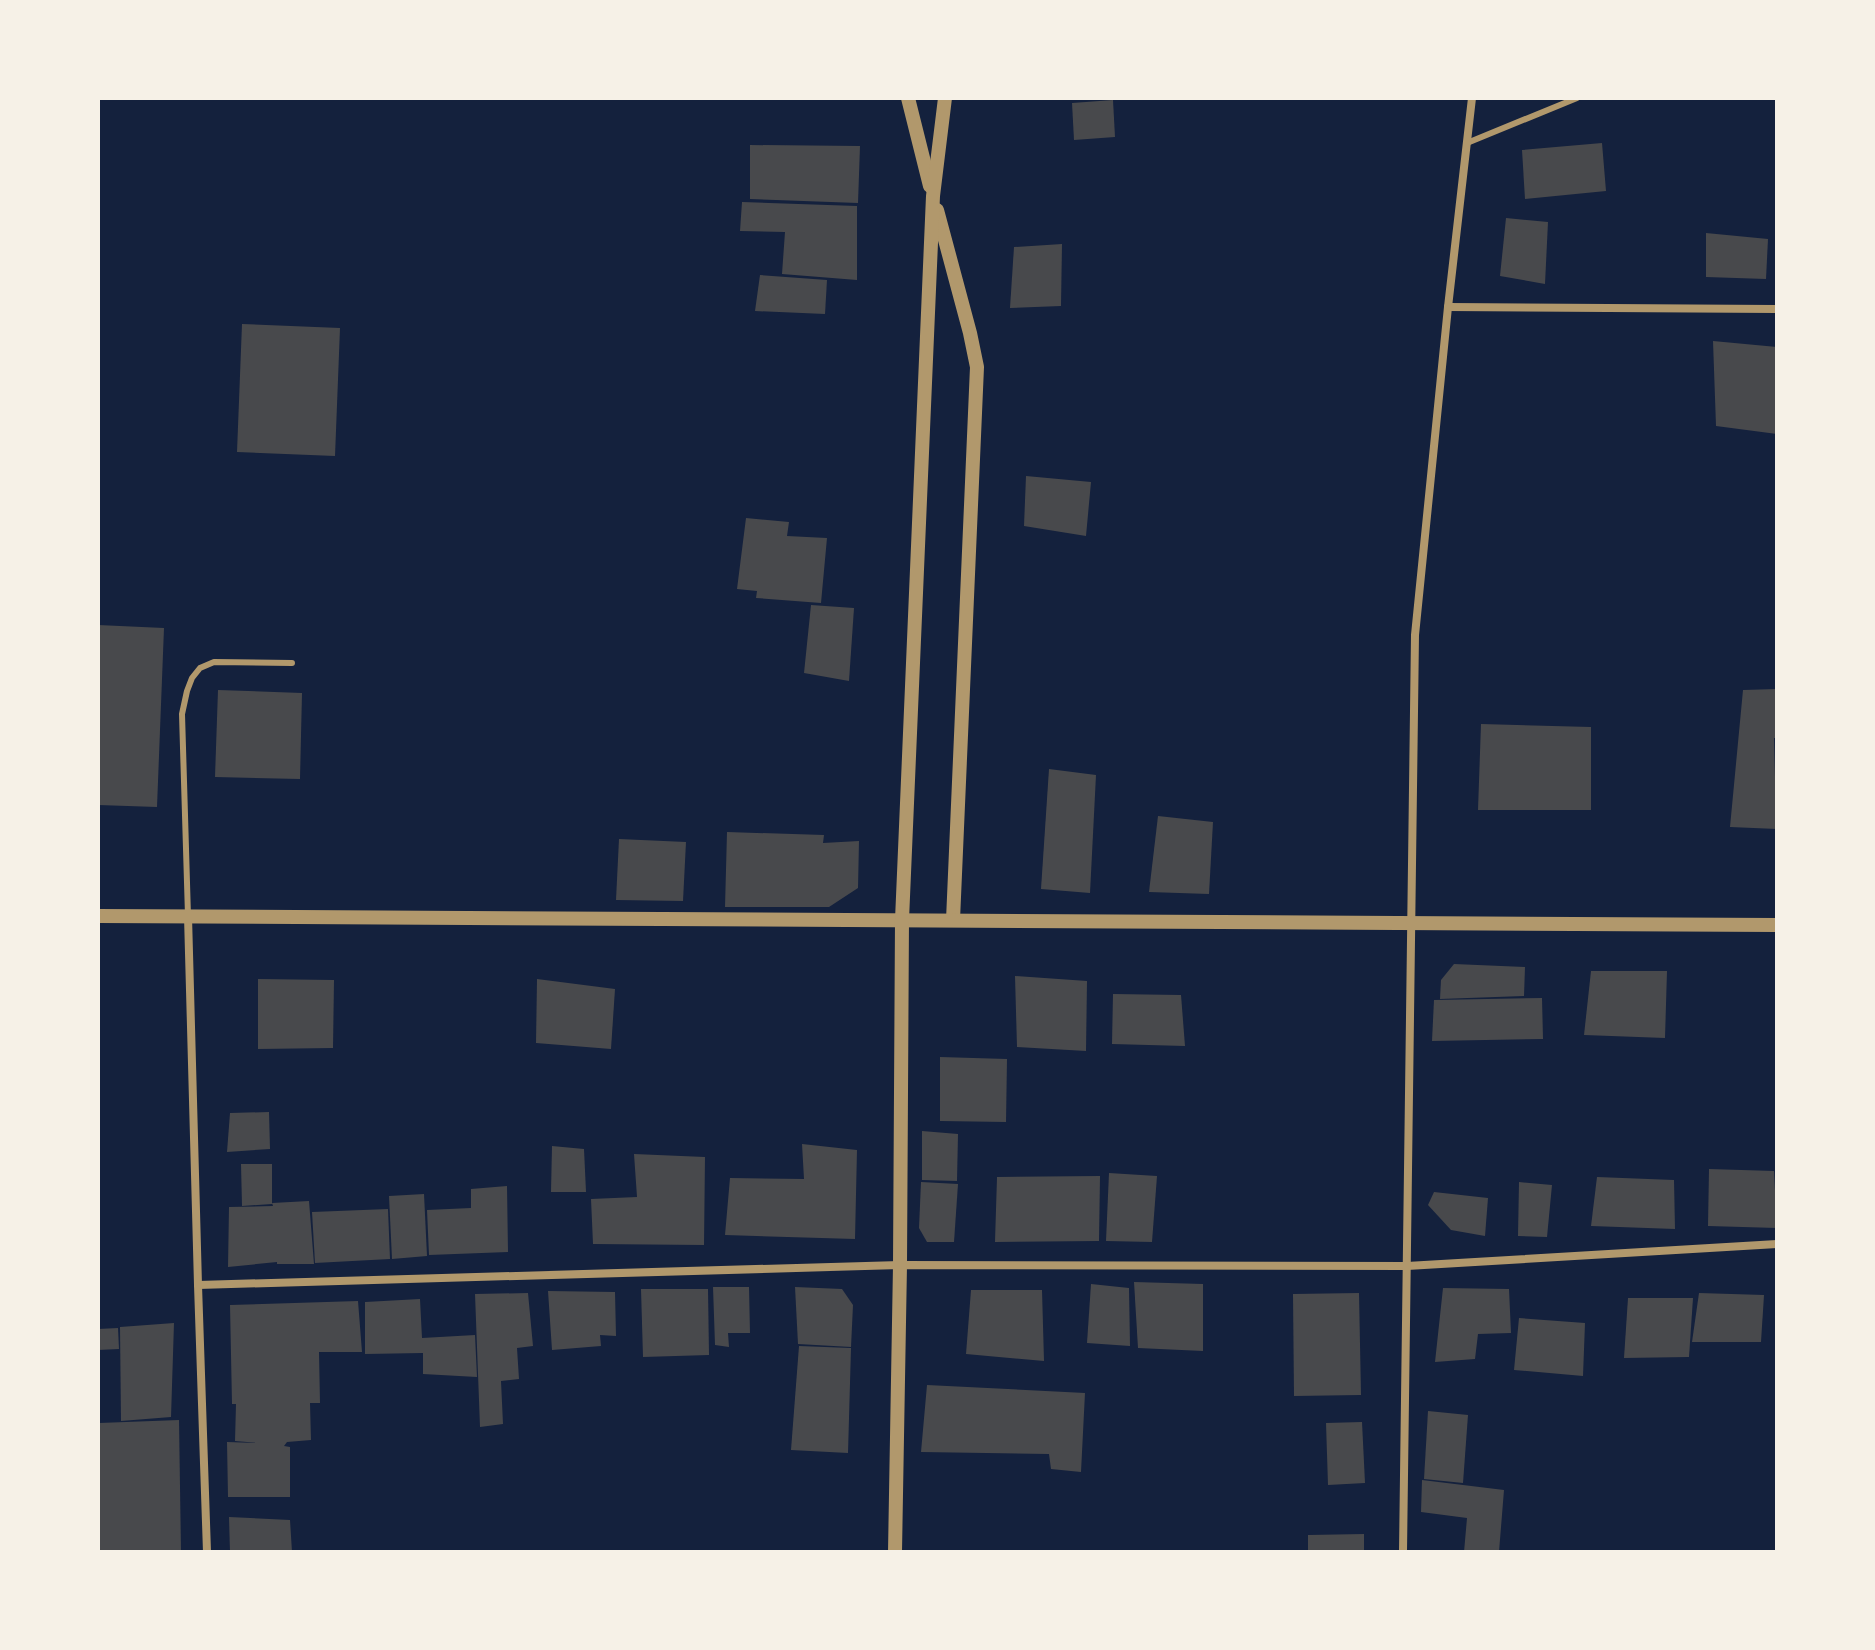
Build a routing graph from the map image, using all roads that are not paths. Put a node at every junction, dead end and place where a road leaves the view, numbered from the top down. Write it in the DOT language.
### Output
graph roads {
  1 [pos="908,98"];
  2 [pos="945,98"];
  3 [pos="1472,98"];
  4 [pos="1577,98"];
  5 [pos="1467,143"];
  6 [pos="933,196"];
  7 [pos="1448,307"];
  8 [pos="1777,309"];
  9 [pos="292,663"];
  10 [pos="98,916"];
  11 [pos="188,916"];
  12 [pos="902,920"];
  13 [pos="953,920"];
  14 [pos="1412,923"];
  15 [pos="1777,925"];
  16 [pos="1777,1244"];
  17 [pos="900,1265"];
  18 [pos="1407,1266"];
  19 [pos="198,1285"];
  20 [pos="207,1552"];
  21 [pos="895,1552"];
  22 [pos="1403,1552"];
  1 -- 6 [label="street"];
  2 -- 6 [label="street"];
  3 -- 5 [label="street"];
  4 -- 5 [label="lane"];
  5 -- 7 [label="street"];
  6 -- 12 [label="street"];
  6 -- 13 [label="street"];
  7 -- 8 [label="street"];
  7 -- 14 [label="street"];
  9 -- 11 [label="lane"];
  10 -- 11 [label="street"];
  11 -- 12 [label="street"];
  11 -- 19 [label="street"];
  12 -- 13 [label="street"];
  12 -- 17 [label="street"];
  13 -- 14 [label="street"];
  14 -- 15 [label="street"];
  14 -- 18 [label="street"];
  16 -- 18 [label="street"];
  17 -- 18 [label="street"];
  17 -- 19 [label="street"];
  17 -- 21 [label="street"];
  18 -- 22 [label="street"];
  19 -- 20 [label="street"];
}
